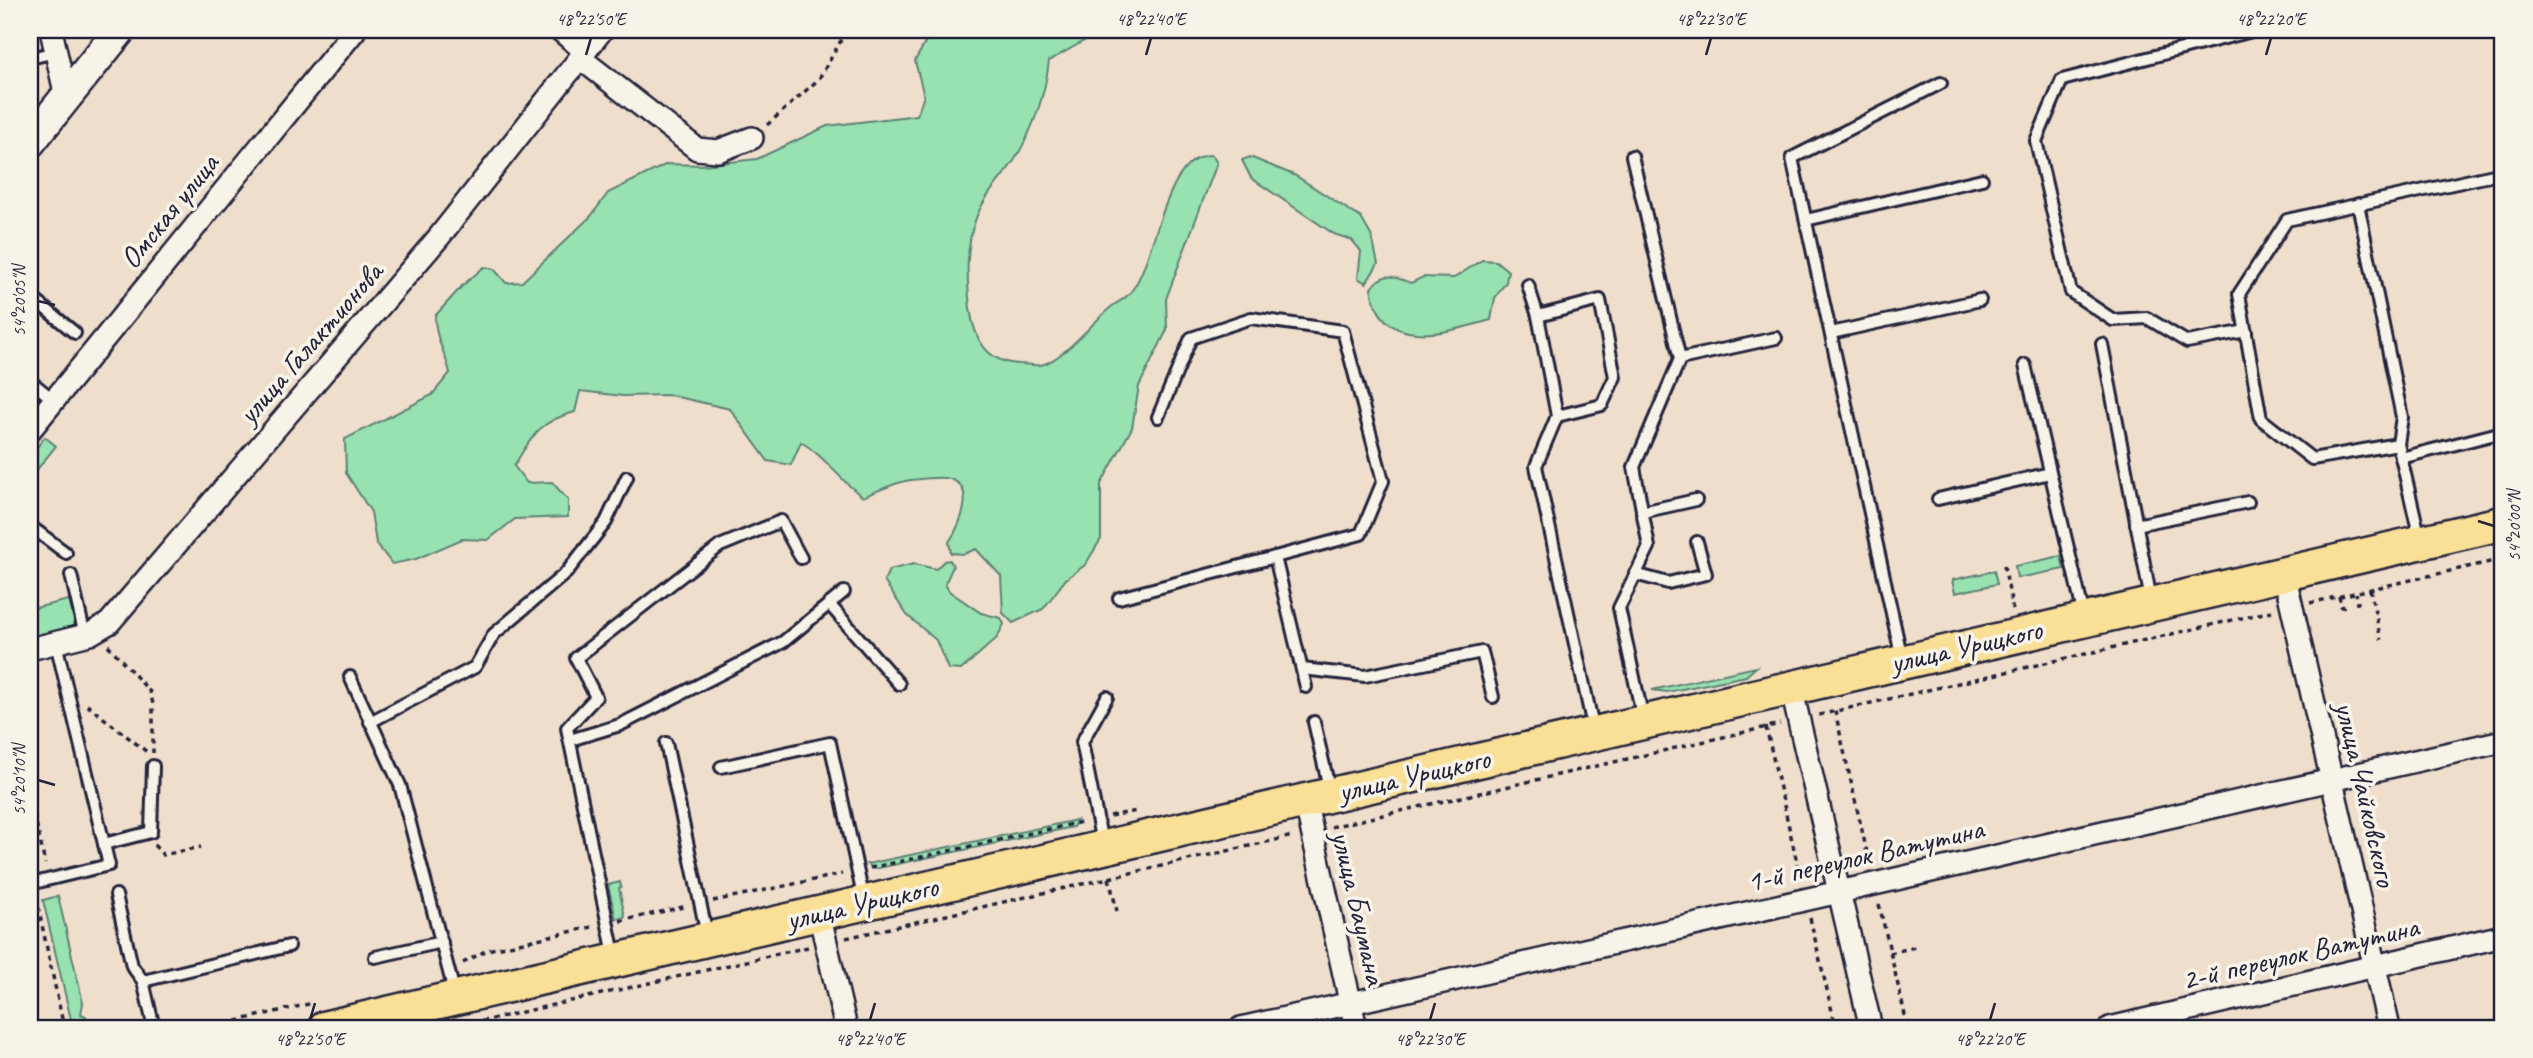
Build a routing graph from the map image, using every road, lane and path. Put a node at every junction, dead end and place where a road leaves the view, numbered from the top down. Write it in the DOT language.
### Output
graph roads {
  1 [pos="51,30"];
  2 [pos="120,30"];
  3 [pos="355,30"];
  4 [pos="560,30"];
  5 [pos="602,30"];
  6 [pos="847,30"];
  7 [pos="2256,30"];
  8 [pos="56,52"];
  9 [pos="582,54"];
  10 [pos="30,58"];
  11 [pos="1941,83"];
  12 [pos="66,97"];
  13 [pos="752,138"];
  14 [pos="30,142"];
  15 [pos="1632,156"];
  16 [pos="2503,173"];
  17 [pos="1982,179"];
  18 [pos="2358,204"];
  19 [pos="1806,220"];
  20 [pos="1528,285"];
  21 [pos="30,296"];
  22 [pos="1980,300"];
  23 [pos="1538,316"];
  24 [pos="2246,331"];
  25 [pos="1831,333"];
  26 [pos="75,334"];
  27 [pos="1776,338"];
  28 [pos="2102,344"];
  29 [pos="1680,359"];
  30 [pos="2025,365"];
  31 [pos="30,381"];
  32 [pos="54,400"];
  33 [pos="1158,416"];
  34 [pos="1557,416"];
  35 [pos="2503,424"];
  36 [pos="30,430"];
  37 [pos="2398,444"];
  38 [pos="2401,458"];
  39 [pos="2050,473"];
  40 [pos="627,477"];
  41 [pos="1938,499"];
  42 [pos="1696,500"];
  43 [pos="2248,502"];
  44 [pos="1642,512"];
  45 [pos="2503,523"];
  46 [pos="2136,525"];
  47 [pos="30,526"];
  48 [pos="1697,542"];
  49 [pos="2421,542"];
  50 [pos="66,553"];
  51 [pos="1275,557"];
  52 [pos="801,558"];
  53 [pos="2503,559"];
  54 [pos="2004,566"];
  55 [pos="2284,573"];
  56 [pos="71,575"];
  57 [pos="1635,575"];
  58 [pos="2370,589"];
  59 [pos="844,592"];
  60 [pos="2356,593"];
  61 [pos="2339,596"];
  62 [pos="1119,598"];
  63 [pos="2152,603"];
  64 [pos="2355,603"];
  65 [pos="829,604"];
  66 [pos="2345,606"];
  67 [pos="2292,607"];
  68 [pos="2014,614"];
  69 [pos="2084,619"];
  70 [pos="91,633"];
  71 [pos="2381,640"];
  72 [pos="56,643"];
  73 [pos="30,649"];
  74 [pos="1902,660"];
  75 [pos="1302,669"];
  76 [pos="350,677"];
  77 [pos="899,684"];
  78 [pos="1306,687"];
  79 [pos="1791,687"];
  80 [pos="67,688"];
  81 [pos="1107,697"];
  82 [pos="1493,697"];
  83 [pos="1799,720"];
  84 [pos="370,722"];
  85 [pos="1314,722"];
  86 [pos="1644,722"];
  87 [pos="1594,733"];
  88 [pos="570,740"];
  89 [pos="2503,741"];
  90 [pos="666,743"];
  91 [pos="153,766"];
  92 [pos="721,767"];
  93 [pos="2334,781"];
  94 [pos="30,795"];
  95 [pos="1316,809"];
  96 [pos="151,832"];
  97 [pos="104,844"];
  98 [pos="30,846"];
  99 [pos="201,847"];
  100 [pos="1106,863"];
  101 [pos="49,880"];
  102 [pos="32,883"];
  103 [pos="1839,892"];
  104 [pos="116,895"];
  105 [pos="865,902"];
  106 [pos="1117,911"];
  107 [pos="823,928"];
  108 [pos="2503,936"];
  109 [pos="708,939"];
  110 [pos="442,943"];
  111 [pos="289,946"];
  112 [pos="1919,946"];
  113 [pos="1890,953"];
  114 [pos="374,957"];
  115 [pos="616,961"];
  116 [pos="2375,966"];
  117 [pos="143,981"];
  118 [pos="1350,1004"];
  119 [pos="454,1013"];
  120 [pos="332,1027"];
  121 [pos="64,1028"];
  122 [pos="154,1028"];
  123 [pos="846,1028"];
  124 [pos="1241,1028"];
  125 [pos="1356,1028"];
  126 [pos="1871,1028"];
  127 [pos="2110,1028"];
  128 [pos="2389,1028"];
  1 -- 8 [label="street"];
  2 -- 12 [label="street"];
  3 -- 32 [label="street, Омская улица"];
  4 -- 9 [label="street"];
  5 -- 9 [label="street, улица Галактионова"];
  6 -- 13 [label="path"];
  7 -- 24 [label="lane"];
  8 -- 10 [label="lane"];
  8 -- 12 [label="street"];
  9 -- 13 [label="street"];
  9 -- 70 [label="street, улица Галактионова"];
  11 -- 19 [label="lane"];
  12 -- 14 [label="street"];
  15 -- 29 [label="lane"];
  16 -- 18 [label="lane"];
  17 -- 19 [label="lane"];
  18 -- 24 [label="lane"];
  18 -- 37 [label="lane"];
  19 -- 25 [label="lane"];
  20 -- 23 [label="lane"];
  21 -- 26 [label="lane"];
  22 -- 25 [label="lane"];
  23 -- 34 [label="lane"];
  23 -- 34 [label="lane"];
  24 -- 37 [label="lane"];
  25 -- 74 [label="lane"];
  27 -- 29 [label="lane"];
  28 -- 46 [label="lane"];
  29 -- 44 [label="lane"];
  30 -- 39 [label="lane"];
  31 -- 32 [label="lane"];
  32 -- 36 [label="street, Омская улица"];
  33 -- 51 [label="lane"];
  34 -- 87 [label="lane"];
  35 -- 38 [label="lane"];
  37 -- 38 [label="lane"];
  38 -- 49 [label="lane"];
  39 -- 41 [label="lane"];
  39 -- 69 [label="lane"];
  40 -- 84 [label="lane"];
  42 -- 44 [label="lane"];
  43 -- 46 [label="lane"];
  44 -- 57 [label="lane"];
  45 -- 49 [label="main road, улица Урицкого"];
  46 -- 63 [label="lane"];
  47 -- 50 [label="lane"];
  48 -- 57 [label="lane"];
  49 -- 55 [label="main road, улица Урицкого"];
  51 -- 62 [label="lane"];
  51 -- 75 [label="lane"];
  52 -- 88 [label="lane"];
  53 -- 58 [label="path"];
  54 -- 68 [label="path"];
  55 -- 63 [label="main road, улица Урицкого"];
  55 -- 67 [label="street, улица Чайковского"];
  56 -- 70 [label="lane"];
  57 -- 86 [label="lane"];
  58 -- 60 [label="path"];
  58 -- 71 [label="path"];
  59 -- 65 [label="lane"];
  60 -- 61 [label="path"];
  60 -- 64 [label="path"];
  61 -- 66 [label="path"];
  61 -- 67 [label="path"];
  63 -- 69 [label="main road, улица Урицкого"];
  65 -- 77 [label="lane"];
  65 -- 88 [label="lane"];
  67 -- 83 [label="path"];
  67 -- 93 [label="street, улица Чайковского"];
  69 -- 74 [label="main road, улица Урицкого"];
  70 -- 72 [label="street, улица Галактионова"];
  70 -- 80 [label="path"];
  72 -- 73 [label="street, улица Галактионова"];
  72 -- 80 [label="lane"];
  74 -- 79 [label="main road, улица Урицкого"];
  75 -- 78 [label="lane"];
  75 -- 82 [label="lane"];
  76 -- 84 [label="lane"];
  79 -- 83 [label="street"];
  79 -- 86 [label="main road, улица Урицкого"];
  80 -- 97 [label="lane"];
  81 -- 100 [label="lane"];
  83 -- 95 [label="path"];
  83 -- 103 [label="street"];
  84 -- 110 [label="lane"];
  85 -- 95 [label="lane"];
  86 -- 87 [label="main road, улица Урицкого"];
  87 -- 95 [label="main road, улица Урицкого"];
  88 -- 115 [label="lane"];
  89 -- 93 [label="street, 1-й переулок Ватутина"];
  90 -- 109 [label="lane"];
  91 -- 96 [label="lane"];
  92 -- 105 [label="lane"];
  93 -- 103 [label="street, 1-й переулок Ватутина"];
  93 -- 116 [label="street, улица Чайковского"];
  94 -- 101 [label="path"];
  95 -- 100 [label="main road, улица Урицкого"];
  95 -- 100 [label="path"];
  95 -- 118 [label="street, улица Баумана"];
  96 -- 97 [label="lane"];
  96 -- 99 [label="path"];
  97 -- 101 [label="lane"];
  98 -- 102 [label="path"];
  100 -- 105 [label="main road, улица Урицкого"];
  100 -- 106 [label="path"];
  100 -- 107 [label="path"];
  101 -- 102 [label="lane"];
  102 -- 121 [label="path"];
  103 -- 118 [label="street, 1-й переулок Ватутина"];
  103 -- 126 [label="street"];
  104 -- 117 [label="lane"];
  105 -- 107 [label="main road, улица Урицкого"];
  107 -- 109 [label="main road, улица Урицкого"];
  107 -- 119 [label="path"];
  107 -- 123 [label="street"];
  108 -- 116 [label="street, 2-й переулок Ватутина"];
  109 -- 115 [label="main road, улица Урицкого"];
  110 -- 114 [label="lane"];
  110 -- 119 [label="lane"];
  111 -- 117 [label="lane"];
  112 -- 113 [label="path"];
  115 -- 119 [label="main road, улица Урицкого"];
  116 -- 127 [label="street, 2-й переулок Ватутина"];
  116 -- 128 [label="street, улица Чайковского"];
  117 -- 122 [label="lane"];
  118 -- 124 [label="street, 1-й переулок Ватутина"];
  118 -- 125 [label="street, улица Баумана"];
  119 -- 120 [label="main road, улица Урицкого"];
}
